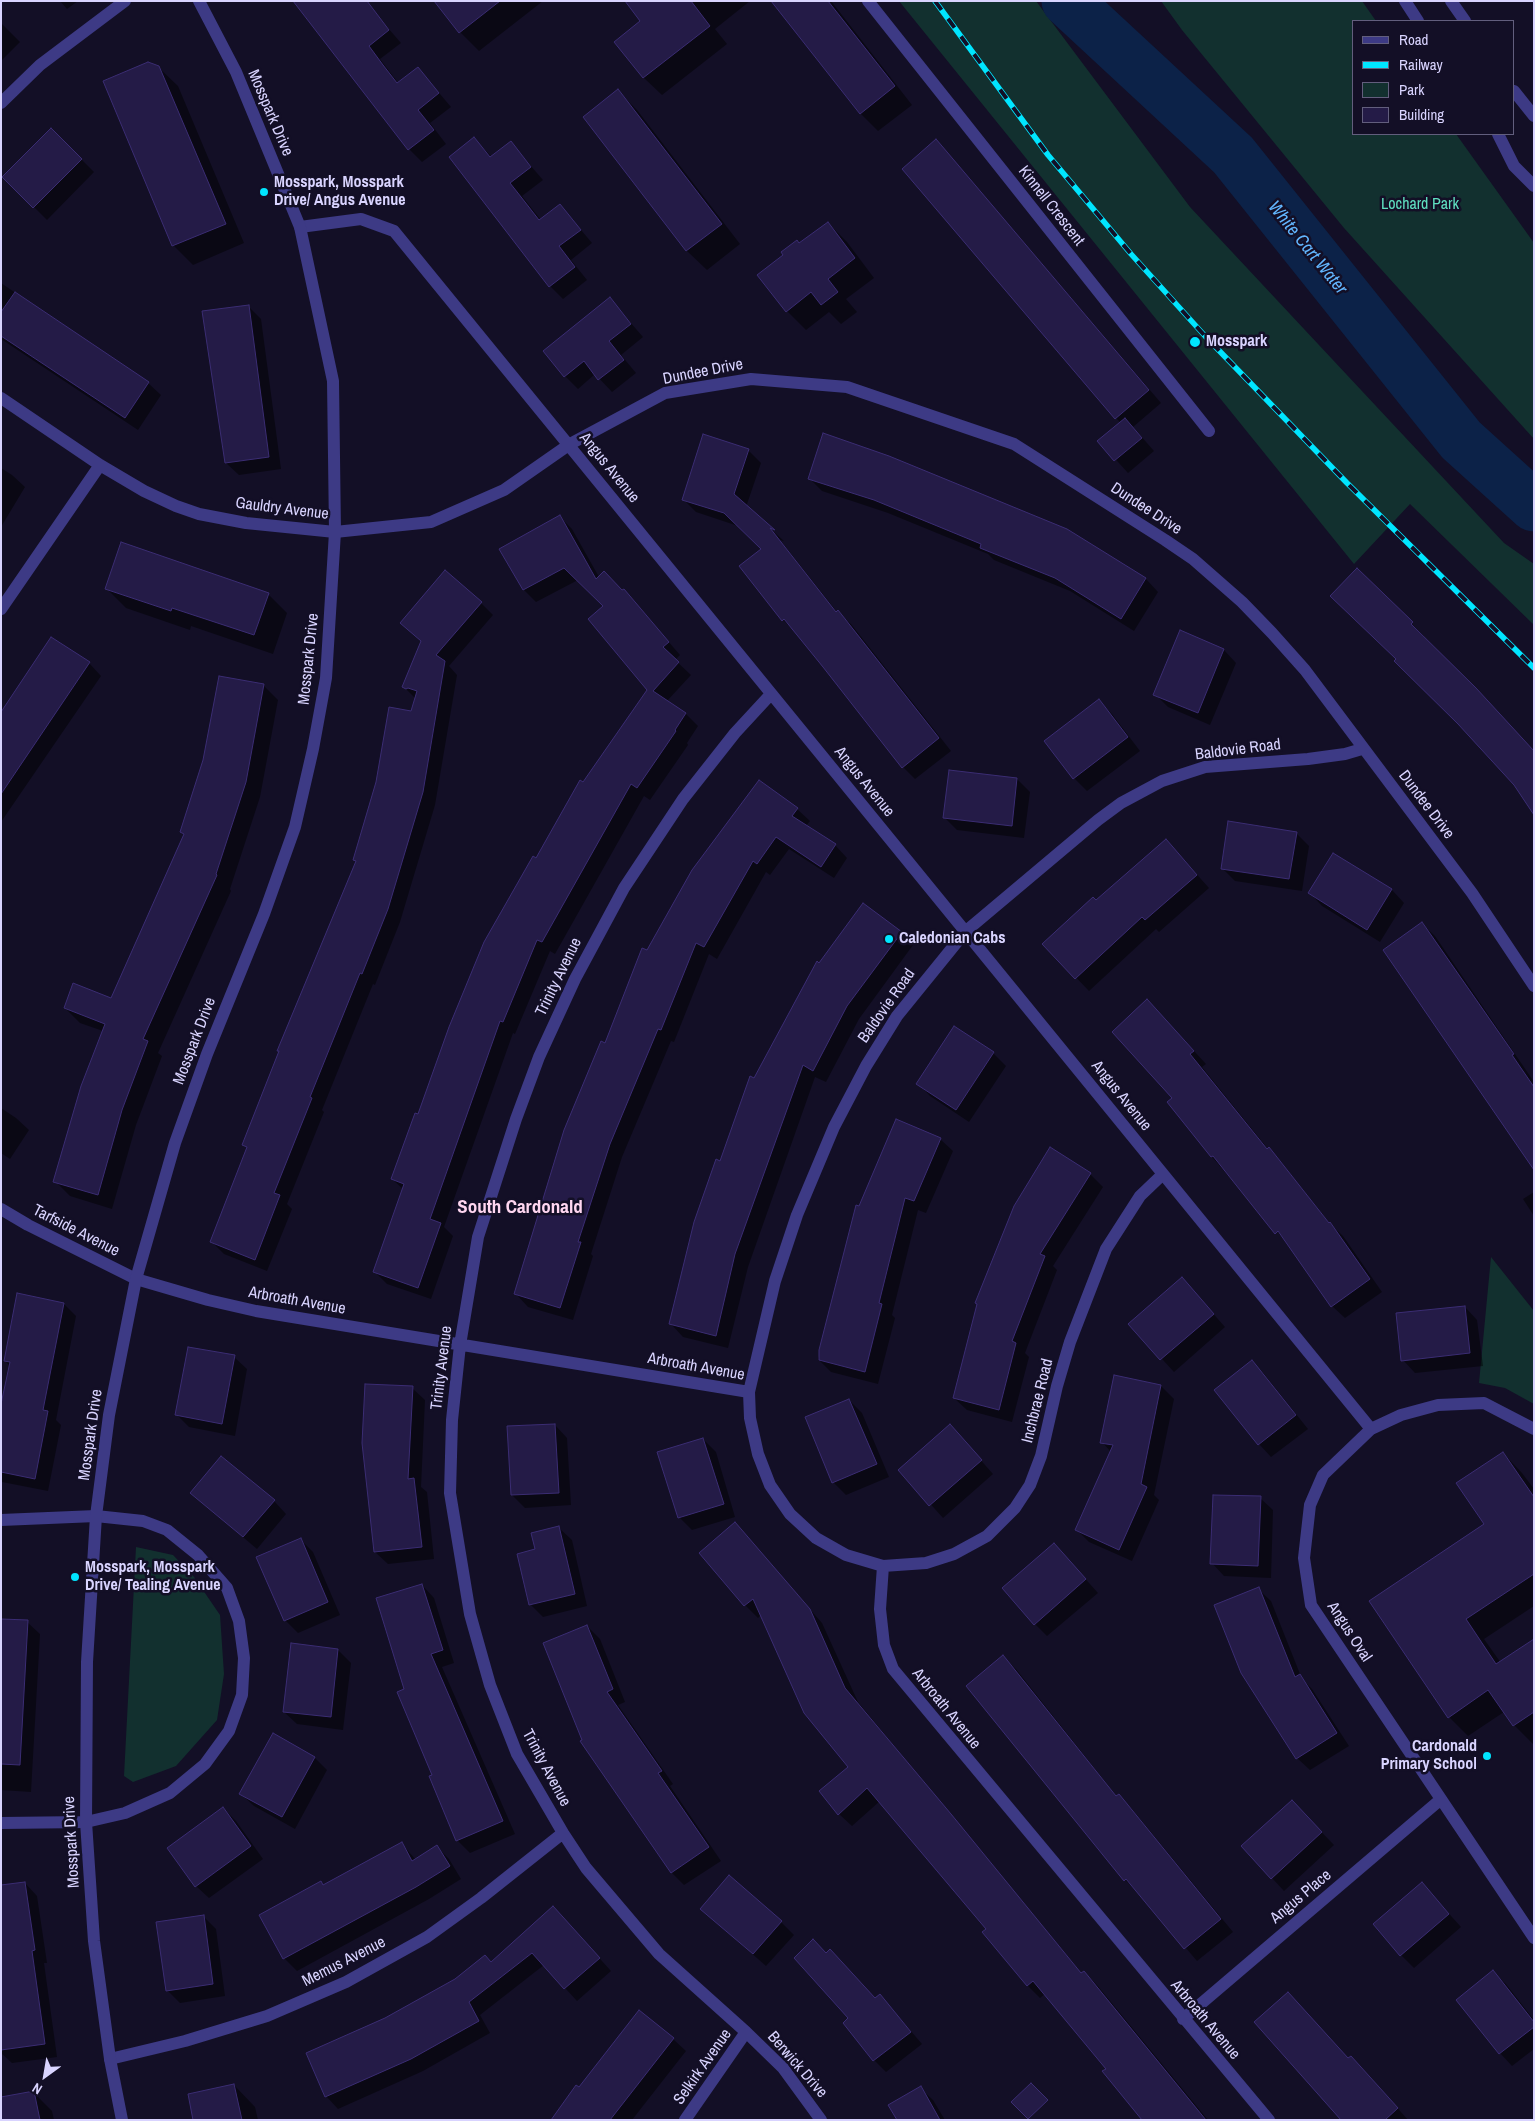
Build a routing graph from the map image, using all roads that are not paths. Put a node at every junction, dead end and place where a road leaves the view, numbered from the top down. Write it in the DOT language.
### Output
graph roads {
  1 [pos="125,1"];
  2 [pos="198,1"];
  3 [pos="868,1"];
  4 [pos="1405,1"];
  5 [pos="1451,1"];
  6 [pos="1417,20"];
  7 [pos="1464,20"];
  8 [pos="1515,92"];
  9 [pos="1,102"];
  10 [pos="1534,116"];
  11 [pos="1498,135"];
  12 [pos="1534,186"];
  13 [pos="300,227"];
  14 [pos="1,398"];
  15 [pos="1209,431"];
  16 [pos="570,444"];
  17 [pos="100,465"];
  18 [pos="335,532"];
  19 [pos="1,609"];
  20 [pos="771,694"];
  21 [pos="1362,748"];
  22 [pos="966,931"];
  23 [pos="1534,986"];
  24 [pos="1163,1174"];
  25 [pos="1,1210"];
  26 [pos="136,1279"];
  27 [pos="460,1345"];
  28 [pos="749,1392"];
  29 [pos="1534,1429"];
  30 [pos="1371,1430"];
  31 [pos="96,1516"];
  32 [pos="1,1520"];
  33 [pos="883,1566"];
  34 [pos="1440,1800"];
  35 [pos="86,1822"];
  36 [pos="1,1824"];
  37 [pos="563,1833"];
  38 [pos="1534,1938"];
  39 [pos="1183,2018"];
  40 [pos="746,2032"];
  41 [pos="110,2059"];
  42 [pos="122,2120"];
  43 [pos="685,2120"];
  44 [pos="821,2120"];
  45 [pos="1269,2120"];
  1 -- 9 [label="street"];
  2 -- 13 [label="street, Mosspark Drive"];
  3 -- 15 [label="street, Kinnell Crescent"];
  4 -- 6 [label="street"];
  5 -- 7 [label="street"];
  8 -- 10 [label="street"];
  11 -- 12 [label="street"];
  13 -- 16 [label="street, Angus Avenue"];
  13 -- 18 [label="street, Mosspark Drive"];
  14 -- 17 [label="street, Gauldry Avenue"];
  16 -- 18 [label="street, Gauldry Avenue"];
  16 -- 20 [label="street, Angus Avenue"];
  16 -- 21 [label="street, Dundee Drive"];
  17 -- 18 [label="street, Gauldry Avenue"];
  17 -- 19 [label="street"];
  18 -- 26 [label="street, Mosspark Drive"];
  20 -- 22 [label="street, Angus Avenue"];
  20 -- 27 [label="street, Trinity Avenue"];
  21 -- 22 [label="street, Baldovie Road"];
  21 -- 23 [label="street, Dundee Drive"];
  22 -- 24 [label="street, Angus Avenue"];
  22 -- 28 [label="street, Baldovie Road"];
  24 -- 30 [label="street, Angus Avenue"];
  24 -- 33 [label="street, Inchbrae Road"];
  25 -- 26 [label="street, Tarfside Avenue"];
  26 -- 27 [label="street, Arbroath Avenue"];
  26 -- 31 [label="street, Mosspark Drive"];
  27 -- 28 [label="street, Arbroath Avenue"];
  27 -- 37 [label="street, Trinity Avenue"];
  28 -- 33 [label="street, Arbroath Avenue"];
  29 -- 30 [label="street, Angus Oval"];
  30 -- 34 [label="street, Angus Oval"];
  31 -- 32 [label="street"];
  31 -- 35 [label="street, Mosspark Drive"];
  31 -- 35 [label="street"];
  33 -- 39 [label="street, Arbroath Avenue"];
  34 -- 38 [label="street, Angus Oval"];
  34 -- 39 [label="street, Angus Place"];
  35 -- 36 [label="street"];
  35 -- 41 [label="street, Mosspark Drive"];
  37 -- 40 [label="street, Trinity Avenue"];
  37 -- 41 [label="street, Memus Avenue"];
  39 -- 45 [label="street, Arbroath Avenue"];
  40 -- 43 [label="street, Selkirk Avenue"];
  40 -- 44 [label="street, Berwick Drive"];
  41 -- 42 [label="street, Mosspark Drive"];
}
